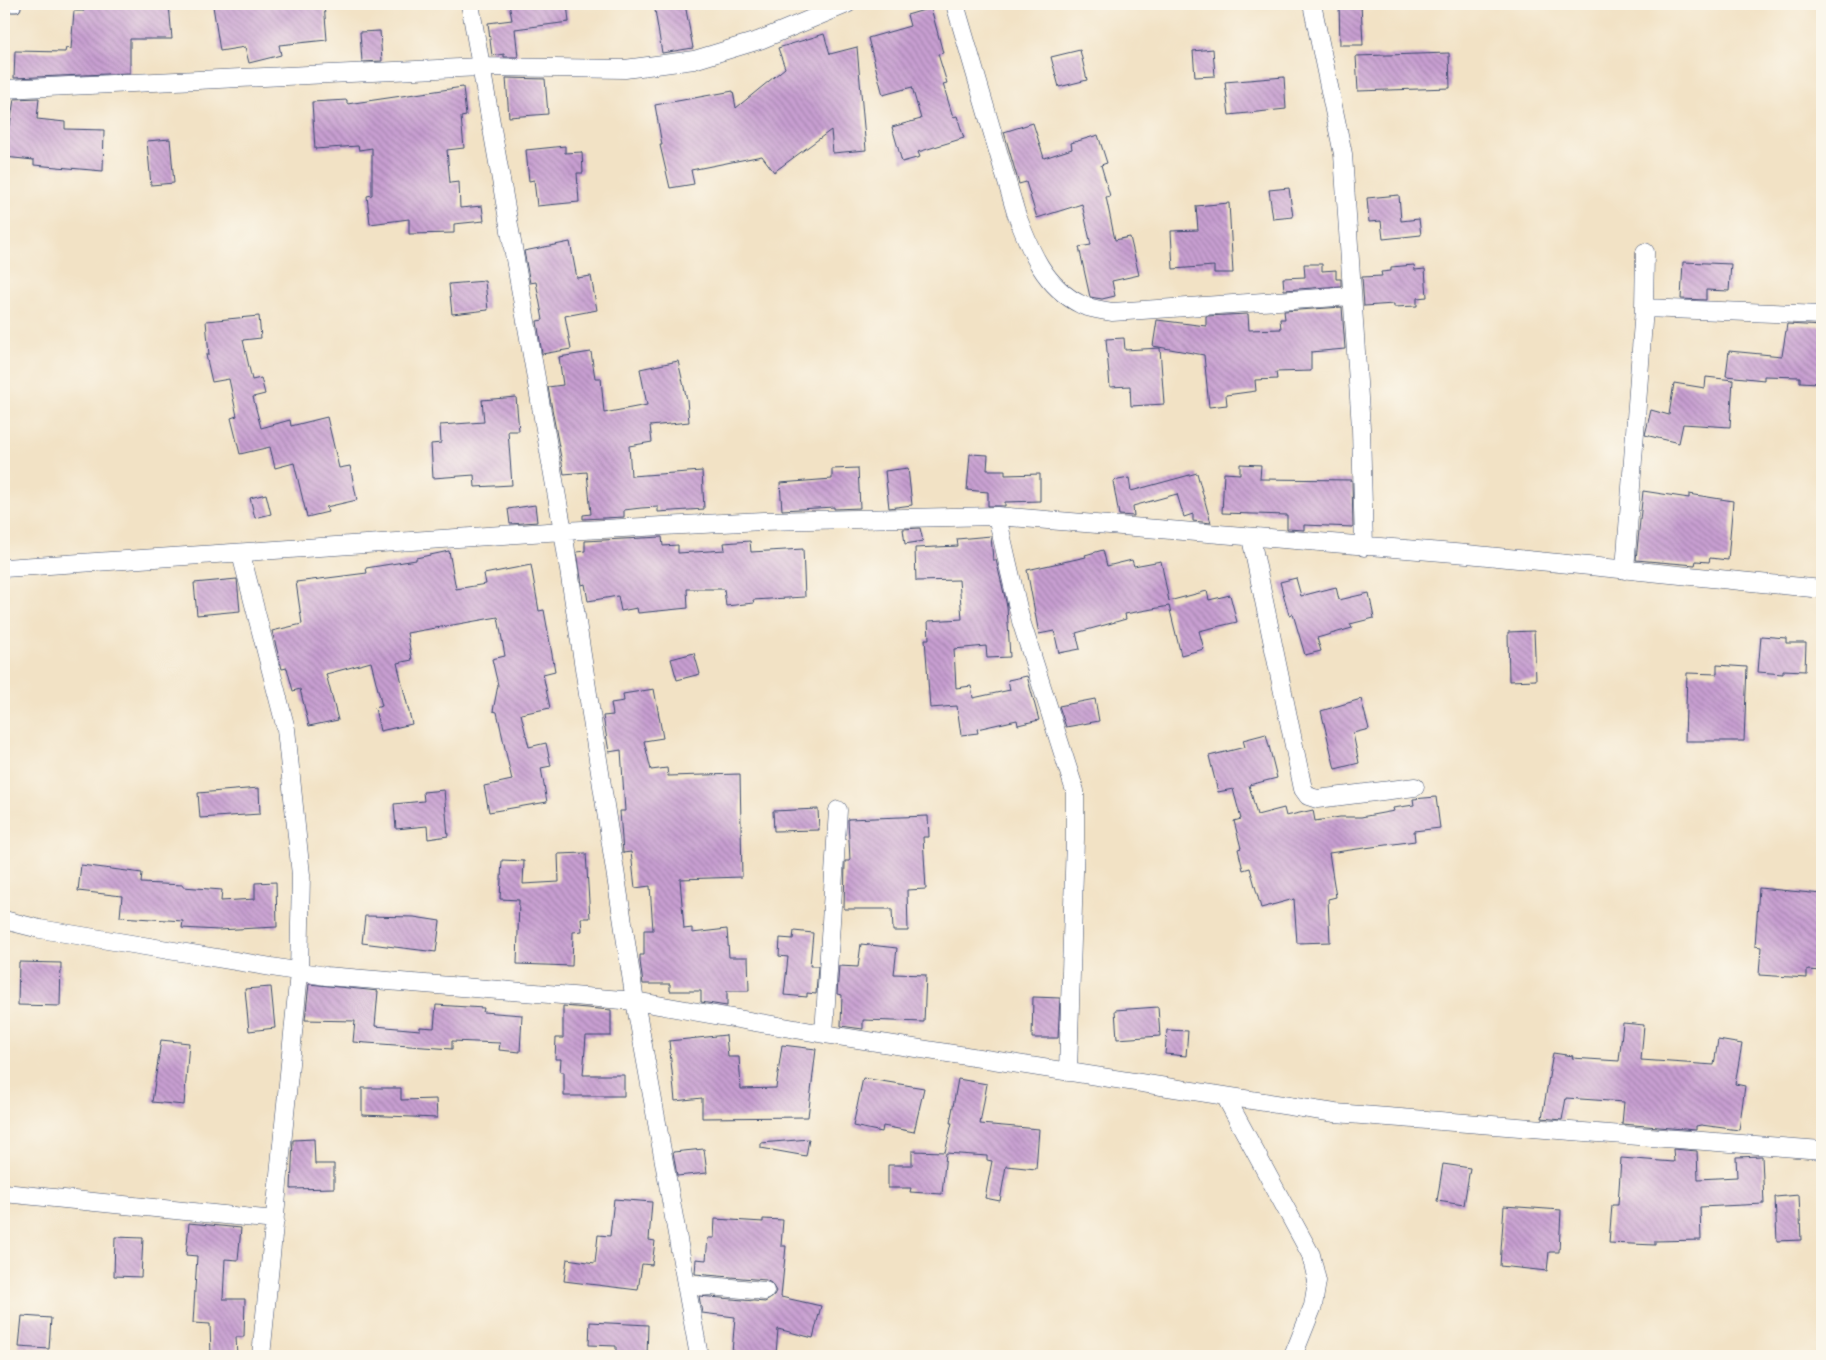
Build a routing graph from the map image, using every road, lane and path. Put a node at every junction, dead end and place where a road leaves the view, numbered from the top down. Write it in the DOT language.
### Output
graph roads {
  1 [pos="470,4"];
  2 [pos="847,4"];
  3 [pos="955,4"];
  4 [pos="1312,4"];
  5 [pos="4,7"];
  6 [pos="16,7"];
  7 [pos="481,67"];
  8 [pos="4,89"];
  9 [pos="1645,252"];
  10 [pos="1352,296"];
  11 [pos="1644,308"];
  12 [pos="1822,315"];
  13 [pos="997,516"];
  14 [pos="563,531"];
  15 [pos="1251,538"];
  16 [pos="1364,547"];
  17 [pos="241,554"];
  18 [pos="4,568"];
  19 [pos="1625,570"];
  20 [pos="1822,589"];
  21 [pos="1414,787"];
  22 [pos="838,810"];
  23 [pos="4,920"];
  24 [pos="299,973"];
  25 [pos="635,1001"];
  26 [pos="824,1034"];
  27 [pos="1068,1072"];
  28 [pos="1225,1096"];
  29 [pos="1822,1150"];
  30 [pos="4,1193"];
  31 [pos="275,1220"];
  32 [pos="686,1284"];
  33 [pos="765,1291"];
  34 [pos="262,1356"];
  35 [pos="699,1356"];
  36 [pos="1293,1356"];
  1 -- 7 [label="street"];
  2 -- 7 [label="street"];
  3 -- 10 [label="street"];
  4 -- 10 [label="street"];
  5 -- 6 [label="lane"];
  7 -- 8 [label="street"];
  7 -- 14 [label="street"];
  9 -- 11 [label="street"];
  10 -- 16 [label="street"];
  11 -- 12 [label="street"];
  11 -- 19 [label="street"];
  13 -- 14 [label="street"];
  13 -- 15 [label="street"];
  13 -- 27 [label="street"];
  14 -- 17 [label="street"];
  14 -- 25 [label="street"];
  15 -- 16 [label="street"];
  15 -- 21 [label="street"];
  16 -- 19 [label="street"];
  17 -- 18 [label="street"];
  17 -- 24 [label="street"];
  19 -- 20 [label="street"];
  22 -- 26 [label="street"];
  23 -- 24 [label="street"];
  24 -- 25 [label="street"];
  24 -- 31 [label="street"];
  25 -- 26 [label="street"];
  25 -- 32 [label="street"];
  26 -- 27 [label="street"];
  27 -- 28 [label="street"];
  28 -- 29 [label="street"];
  28 -- 36 [label="street"];
  30 -- 31 [label="street"];
  31 -- 34 [label="street"];
  32 -- 33 [label="street"];
  32 -- 35 [label="street"];
}
